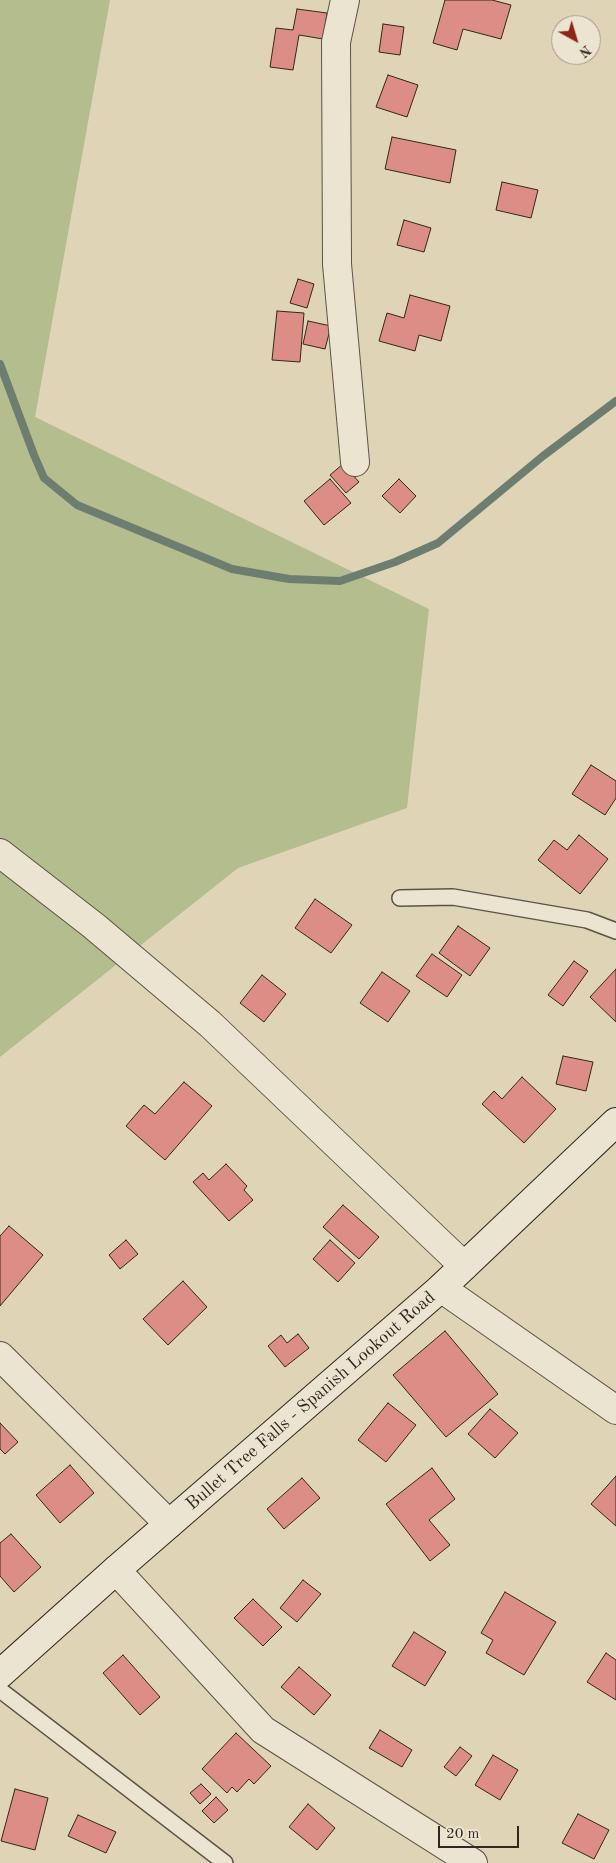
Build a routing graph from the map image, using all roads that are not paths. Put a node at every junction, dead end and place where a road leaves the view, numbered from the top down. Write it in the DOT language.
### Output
graph roads {
  1 [pos="345,0"];
  2 [pos="355,462"];
  3 [pos="0,853"];
  4 [pos="400,898"];
  5 [pos="616,931"];
  6 [pos="616,1122"];
  7 [pos="464,1266"];
  8 [pos="441,1288"];
  9 [pos="0,1356"];
  10 [pos="616,1410"];
  11 [pos="168,1524"];
  12 [pos="116,1570"];
  13 [pos="0,1674"];
  14 [pos="0,1690"];
  15 [pos="225,1863"];
  16 [pos="473,1863"];
  1 -- 2 [label="street"];
  3 -- 7 [label="street"];
  4 -- 5 [label="lane"];
  6 -- 7 [label="street, Bullet Tree Falls - Spanish Lookout Road"];
  7 -- 8 [label="street, Bullet Tree Falls - Spanish Lookout Road"];
  8 -- 10 [label="street"];
  8 -- 11 [label="street, Bullet Tree Falls - Spanish Lookout Road"];
  9 -- 11 [label="street"];
  11 -- 12 [label="street, Bullet Tree Falls - Spanish Lookout Road"];
  12 -- 13 [label="street, Bullet Tree Falls - Spanish Lookout Road"];
  12 -- 16 [label="street"];
  14 -- 15 [label="lane"];
}
